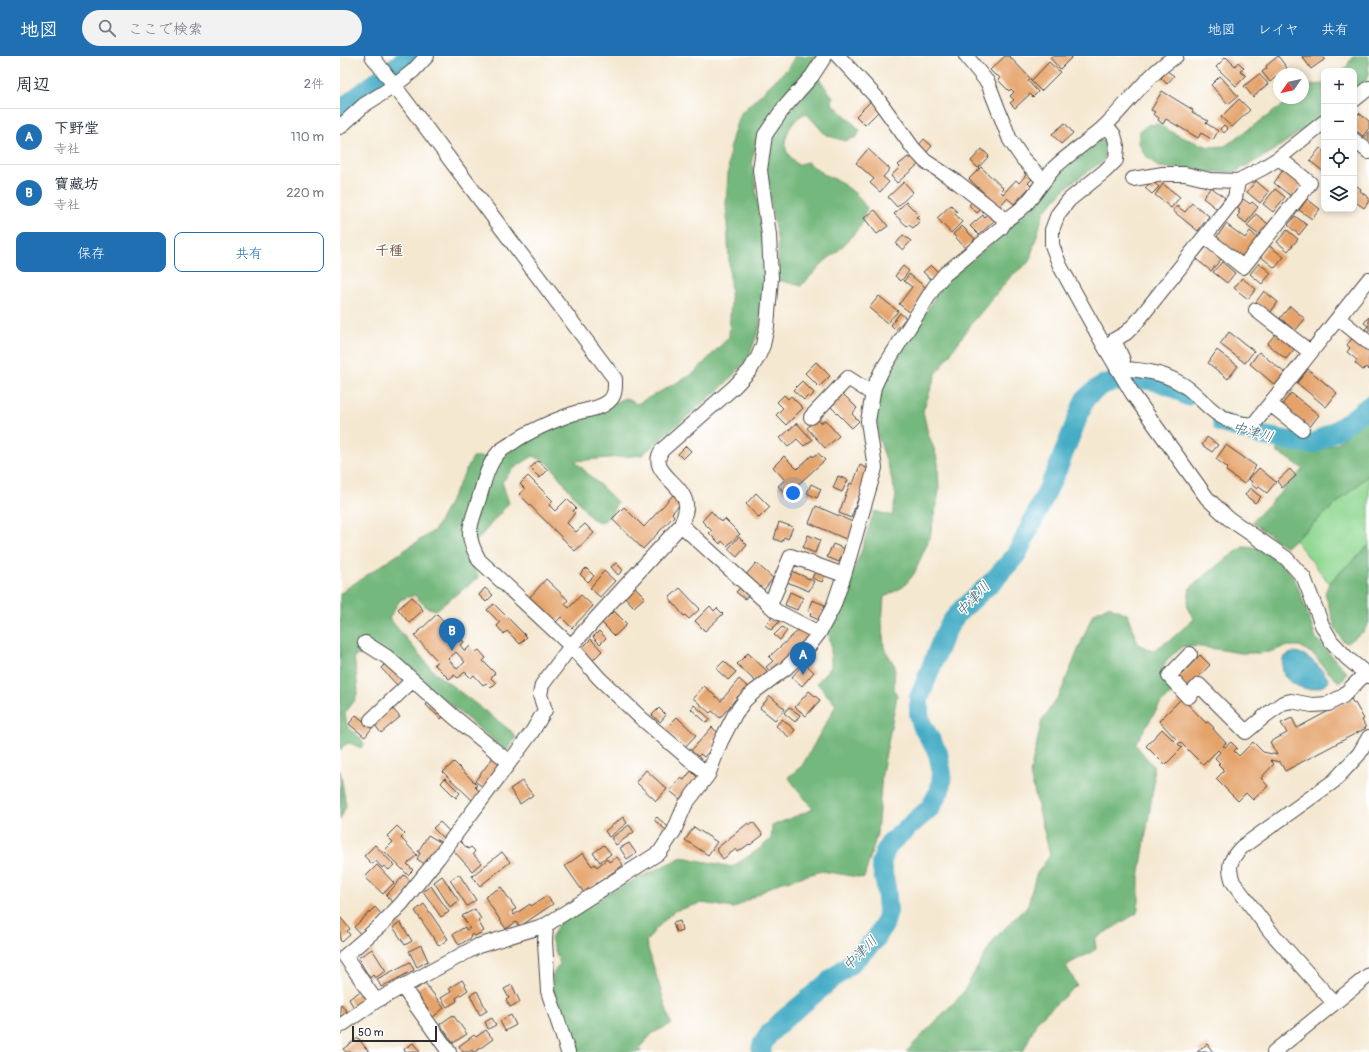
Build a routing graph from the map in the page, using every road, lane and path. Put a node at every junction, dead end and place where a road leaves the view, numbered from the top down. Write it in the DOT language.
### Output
graph roads {
  1 [pos="372,56"];
  2 [pos="427,56"];
  3 [pos="825,56"];
  4 [pos="838,56"];
  5 [pos="966,56"];
  6 [pos="1176,56"];
  7 [pos="394,86"];
  8 [pos="1369,88"];
  9 [pos="1357,98"];
  10 [pos="1321,124"];
  11 [pos="1106,125"];
  12 [pos="340,127"];
  13 [pos="1357,142"];
  14 [pos="1369,152"];
  15 [pos="1279,158"];
  16 [pos="1133,179"];
  17 [pos="1044,181"];
  18 [pos="1238,181"];
  19 [pos="1006,220"];
  20 [pos="1205,237"];
  21 [pos="1369,279"];
  22 [pos="1256,310"];
  23 [pos="1338,318"];
  24 [pos="1369,343"];
  25 [pos="1310,352"];
  26 [pos="1119,371"];
  27 [pos="873,394"];
  28 [pos="1270,404"];
  29 [pos="811,417"];
  30 [pos="1302,429"];
  31 [pos="682,525"];
  32 [pos="844,575"];
  33 [pos="770,605"];
  34 [pos="819,633"];
  35 [pos="365,643"];
  36 [pos="571,646"];
  37 [pos="1190,654"];
  38 [pos="1368,675"];
  39 [pos="413,680"];
  40 [pos="370,720"];
  41 [pos="1369,737"];
  42 [pos="509,762"];
  43 [pos="708,775"];
  44 [pos="546,925"];
  45 [pos="1369,975"];
  46 [pos="402,986"];
  47 [pos="376,1001"];
  48 [pos="1334,1003"];
  49 [pos="340,1026"];
  50 [pos="450,1052"];
  51 [pos="568,1052"];
  52 [pos="1274,1052"];
  1 -- 7 [label="street"];
  2 -- 7 [label="street"];
  3 -- 31 [label="street"];
  4 -- 19 [label="street"];
  5 -- 17 [label="street"];
  6 -- 11 [label="street"];
  7 -- 12 [label="street"];
  7 -- 36 [label="street"];
  8 -- 9 [label="street"];
  10 -- 15 [label="street"];
  11 -- 17 [label="street"];
  11 -- 26 [label="street"];
  13 -- 14 [label="street"];
  15 -- 18 [label="street"];
  15 -- 20 [label="street"];
  16 -- 18 [label="street"];
  17 -- 19 [label="street"];
  18 -- 20 [label="street"];
  19 -- 27 [label="street"];
  20 -- 26 [label="street"];
  21 -- 23 [label="street"];
  22 -- 25 [label="street"];
  23 -- 24 [label="street"];
  23 -- 25 [label="street"];
  25 -- 28 [label="street"];
  26 -- 28 [label="street"];
  26 -- 38 [label="street"];
  27 -- 29 [label="street"];
  27 -- 32 [label="street"];
  28 -- 30 [label="street"];
  31 -- 33 [label="street"];
  31 -- 36 [label="street"];
  32 -- 33 [label="street"];
  32 -- 34 [label="street"];
  33 -- 34 [label="street"];
  34 -- 43 [label="street"];
  35 -- 39 [label="street"];
  36 -- 42 [label="street"];
  36 -- 43 [label="street"];
  37 -- 38 [label="street"];
  39 -- 40 [label="street"];
  39 -- 42 [label="street"];
  41 -- 48 [label="street"];
  42 -- 47 [label="street"];
  43 -- 44 [label="street"];
  44 -- 46 [label="street"];
  44 -- 51 [label="street"];
  45 -- 48 [label="street"];
  46 -- 47 [label="street"];
  46 -- 50 [label="street"];
  47 -- 49 [label="street"];
  48 -- 52 [label="street"];
}
